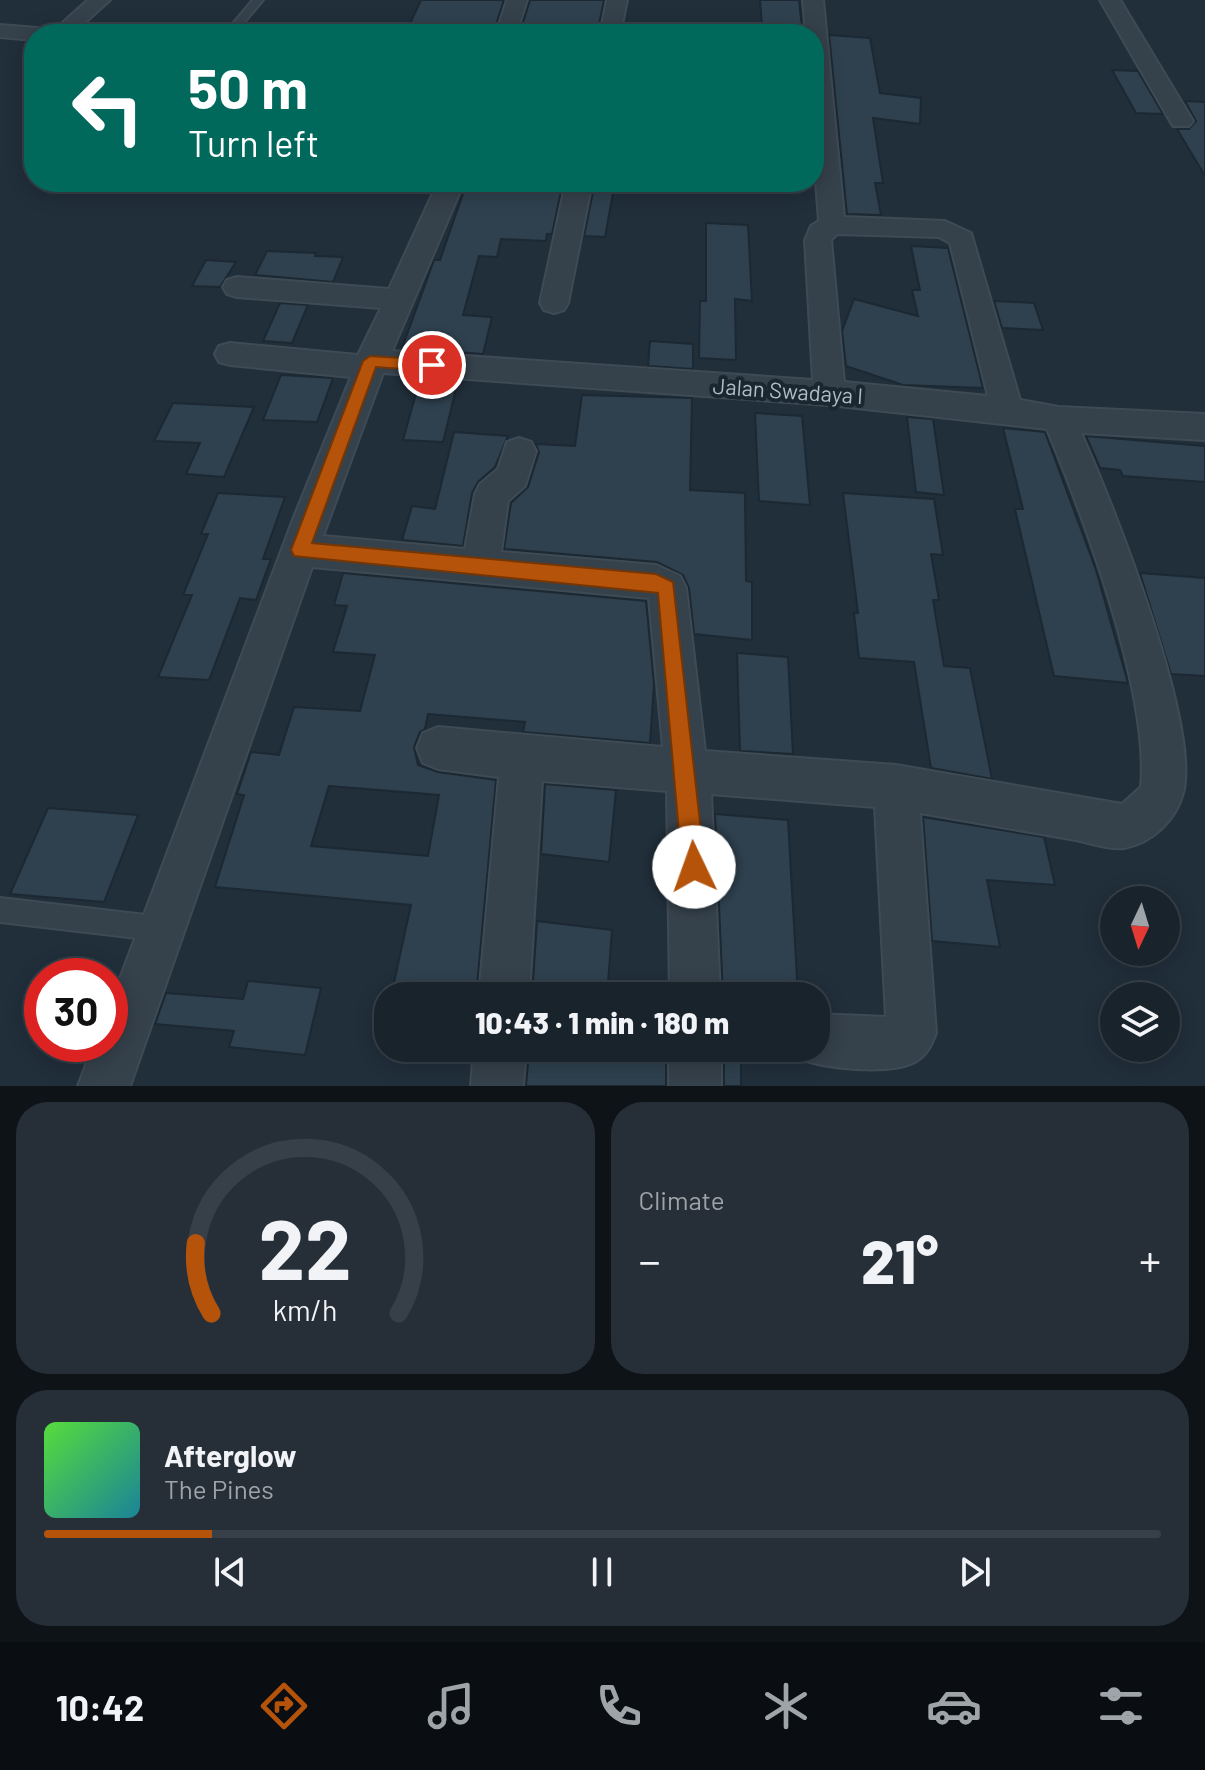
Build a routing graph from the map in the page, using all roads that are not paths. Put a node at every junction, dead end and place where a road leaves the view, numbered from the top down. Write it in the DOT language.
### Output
graph roads {
  1 [pos="100,0"];
  2 [pos="258,0"];
  3 [pos="517,0"];
  4 [pos="617,0"];
  5 [pos="813,0"];
  6 [pos="1110,0"];
  7 [pos="72,24"];
  8 [pos="238,24"];
  9 [pos="509,24"];
  10 [pos="612,24"];
  11 [pos="815,24"];
  12 [pos="0,31"];
  13 [pos="24,33"];
  14 [pos="1181,121"];
  15 [pos="824,130"];
  16 [pos="446,192"];
  17 [pos="577,192"];
  18 [pos="832,225"];
  19 [pos="237,287"];
  20 [pos="396,299"];
  21 [pos="554,303"];
  22 [pos="230,354"];
  23 [pos="369,364"];
  24 [pos="829,393"];
  25 [pos="1007,410"];
  26 [pos="1059,419"];
  27 [pos="1205,427"];
  28 [pos="519,451"];
  29 [pos="300,550"];
  30 [pos="480,567"];
  31 [pos="438,748"];
  32 [pos="522,758"];
  33 [pos="686,772"];
  34 [pos="896,787"];
  35 [pos="0,910"];
  36 [pos="165,929"];
  37 [pos="505,982"];
  38 [pos="695,982"];
  39 [pos="830,1041"];
  40 [pos="499,1062"];
  41 [pos="695,1062"];
  42 [pos="104,1086"];
  43 [pos="497,1086"];
  44 [pos="695,1086"];
  1 -- 7 [label="street"];
  2 -- 8 [label="lane"];
  3 -- 9 [label="street"];
  4 -- 10 [label="street"];
  5 -- 11 [label="street"];
  6 -- 14 [label="street"];
  12 -- 13 [label="street"];
  15 -- 18 [label="street"];
  16 -- 20 [label="street"];
  17 -- 21 [label="street"];
  18 -- 24 [label="street"];
  18 -- 25 [label="street"];
  19 -- 20 [label="street"];
  20 -- 23 [label="street"];
  22 -- 23 [label="street, Jalan Swadaya I"];
  23 -- 24 [label="street, Jalan Swadaya I"];
  23 -- 29 [label="street"];
  24 -- 25 [label="street, Jalan Swadaya I"];
  25 -- 26 [label="street, Jalan Swadaya I"];
  26 -- 27 [label="street, Jalan Swadaya I"];
  26 -- 34 [label="street"];
  28 -- 30 [label="street"];
  29 -- 30 [label="street"];
  29 -- 36 [label="street"];
  30 -- 33 [label="street"];
  31 -- 32 [label="street"];
  32 -- 33 [label="street"];
  32 -- 37 [label="street"];
  33 -- 34 [label="street"];
  33 -- 38 [label="street"];
  34 -- 39 [label="street"];
  35 -- 36 [label="lane"];
  36 -- 42 [label="street"];
  40 -- 43 [label="street"];
  41 -- 44 [label="street"];
}
